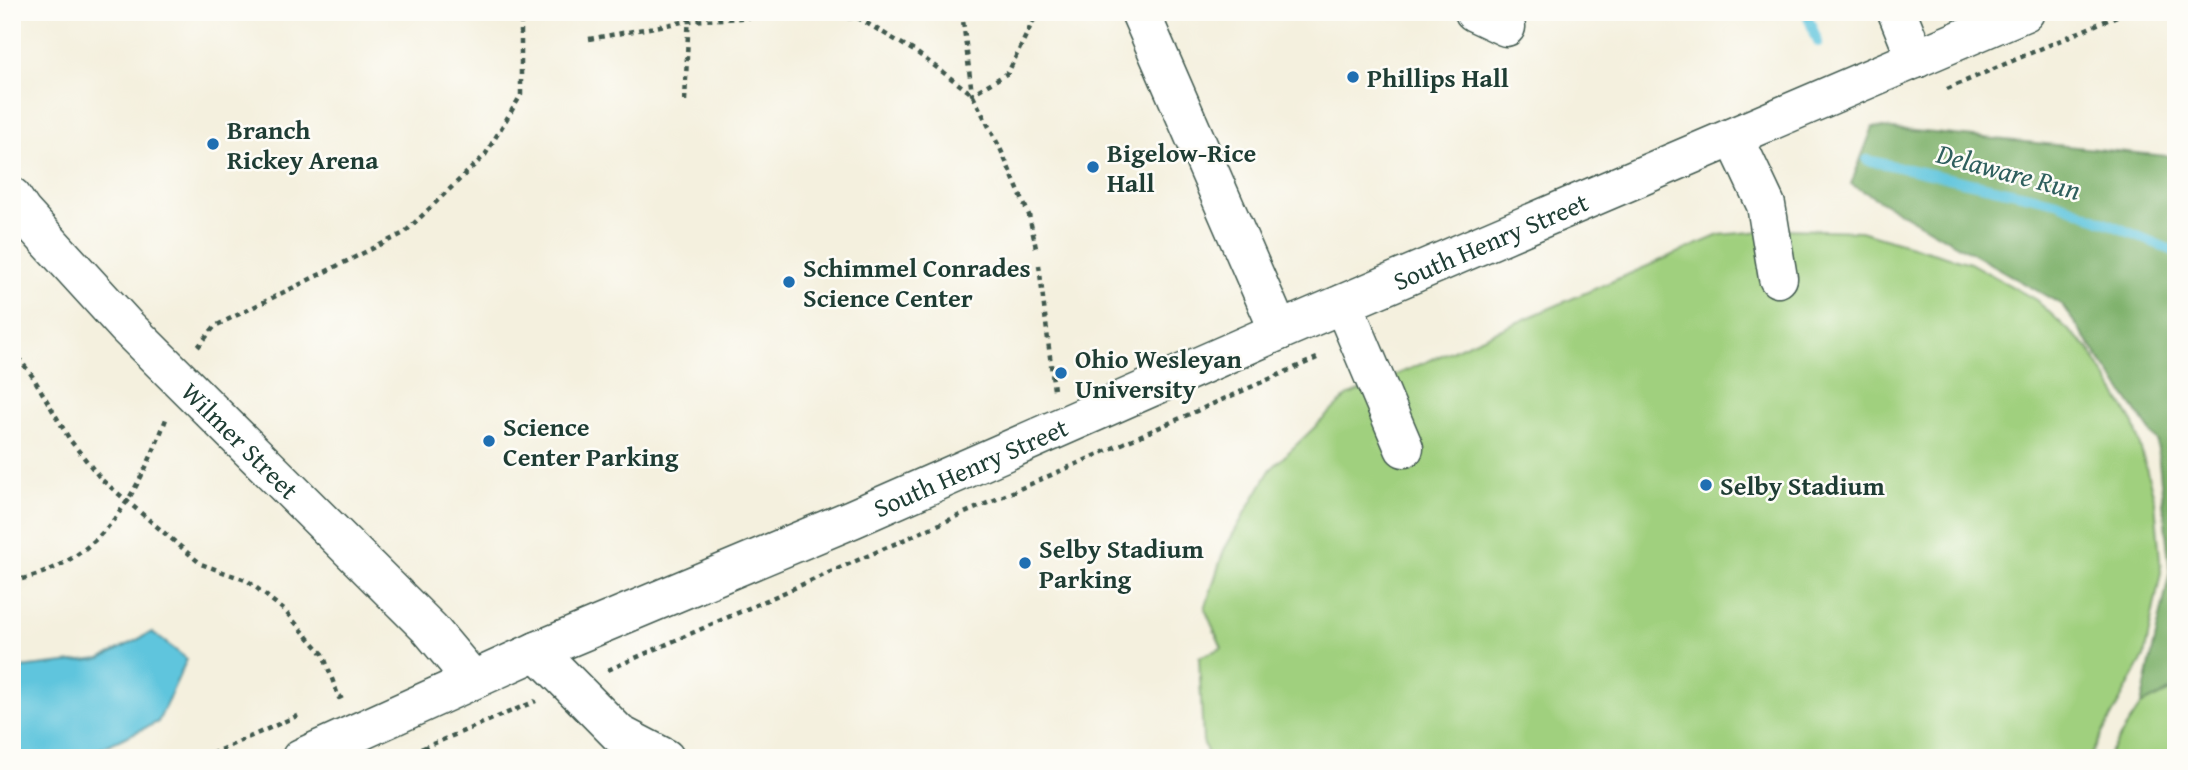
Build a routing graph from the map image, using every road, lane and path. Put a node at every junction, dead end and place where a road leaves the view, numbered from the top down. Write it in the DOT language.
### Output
graph roads {
  1 [pos="521,12"];
  2 [pos="682,12"];
  3 [pos="690,12"];
  4 [pos="762,12"];
  5 [pos="962,12"];
  6 [pos="1043,12"];
  7 [pos="1140,12"];
  8 [pos="1898,12"];
  9 [pos="2025,12"];
  10 [pos="2126,12"];
  11 [pos="857,15"];
  12 [pos="757,17"];
  13 [pos="688,21"];
  14 [pos="589,39"];
  15 [pos="1916,59"];
  16 [pos="1938,92"];
  17 [pos="972,94"];
  18 [pos="685,101"];
  19 [pos="1734,137"];
  20 [pos="12,197"];
  21 [pos="1036,248"];
  22 [pos="1039,265"];
  23 [pos="1778,278"];
  24 [pos="1343,304"];
  25 [pos="1279,331"];
  26 [pos="1358,340"];
  27 [pos="12,349"];
  28 [pos="183,383"];
  29 [pos="1054,391"];
  30 [pos="1405,448"];
  31 [pos="128,502"];
  32 [pos="12,581"];
  33 [pos="537,651"];
  34 [pos="472,679"];
  35 [pos="572,686"];
  36 [pos="351,692"];
  37 [pos="338,698"];
  38 [pos="326,704"];
  39 [pos="413,706"];
  40 [pos="301,714"];
  41 [pos="423,748"];
  42 [pos="202,758"];
  43 [pos="301,758"];
  44 [pos="401,758"];
  45 [pos="665,758"];
  1 -- 28 [label="path"];
  2 -- 13 [label="path"];
  3 -- 13 [label="path"];
  4 -- 12 [label="path"];
  5 -- 17 [label="path"];
  6 -- 17 [label="path"];
  7 -- 25 [label="street"];
  8 -- 15 [label="street"];
  9 -- 15 [label="street, South Henry Street"];
  10 -- 16 [label="path"];
  11 -- 12 [label="path"];
  11 -- 17 [label="path"];
  12 -- 13 [label="path"];
  13 -- 14 [label="path"];
  13 -- 18 [label="path"];
  15 -- 19 [label="street, South Henry Street"];
  17 -- 21 [label="path"];
  19 -- 23 [label="street"];
  19 -- 24 [label="street, South Henry Street"];
  20 -- 28 [label="street, Wilmer Street"];
  22 -- 29 [label="path"];
  24 -- 25 [label="street, South Henry Street"];
  24 -- 26 [label="street"];
  25 -- 33 [label="street, South Henry Street"];
  26 -- 30 [label="street"];
  26 -- 35 [label="path"];
  27 -- 31 [label="path"];
  28 -- 31 [label="path"];
  28 -- 34 [label="street, Wilmer Street"];
  31 -- 32 [label="path"];
  31 -- 37 [label="path"];
  33 -- 34 [label="street, South Henry Street"];
  33 -- 35 [label="street"];
  34 -- 39 [label="street, South Henry Street"];
  35 -- 41 [label="path"];
  35 -- 45 [label="street"];
  36 -- 37 [label="path"];
  37 -- 38 [label="path"];
  39 -- 41 [label="path"];
  39 -- 43 [label="street, South Henry Street"];
  40 -- 42 [label="path"];
  41 -- 44 [label="path"];
}
